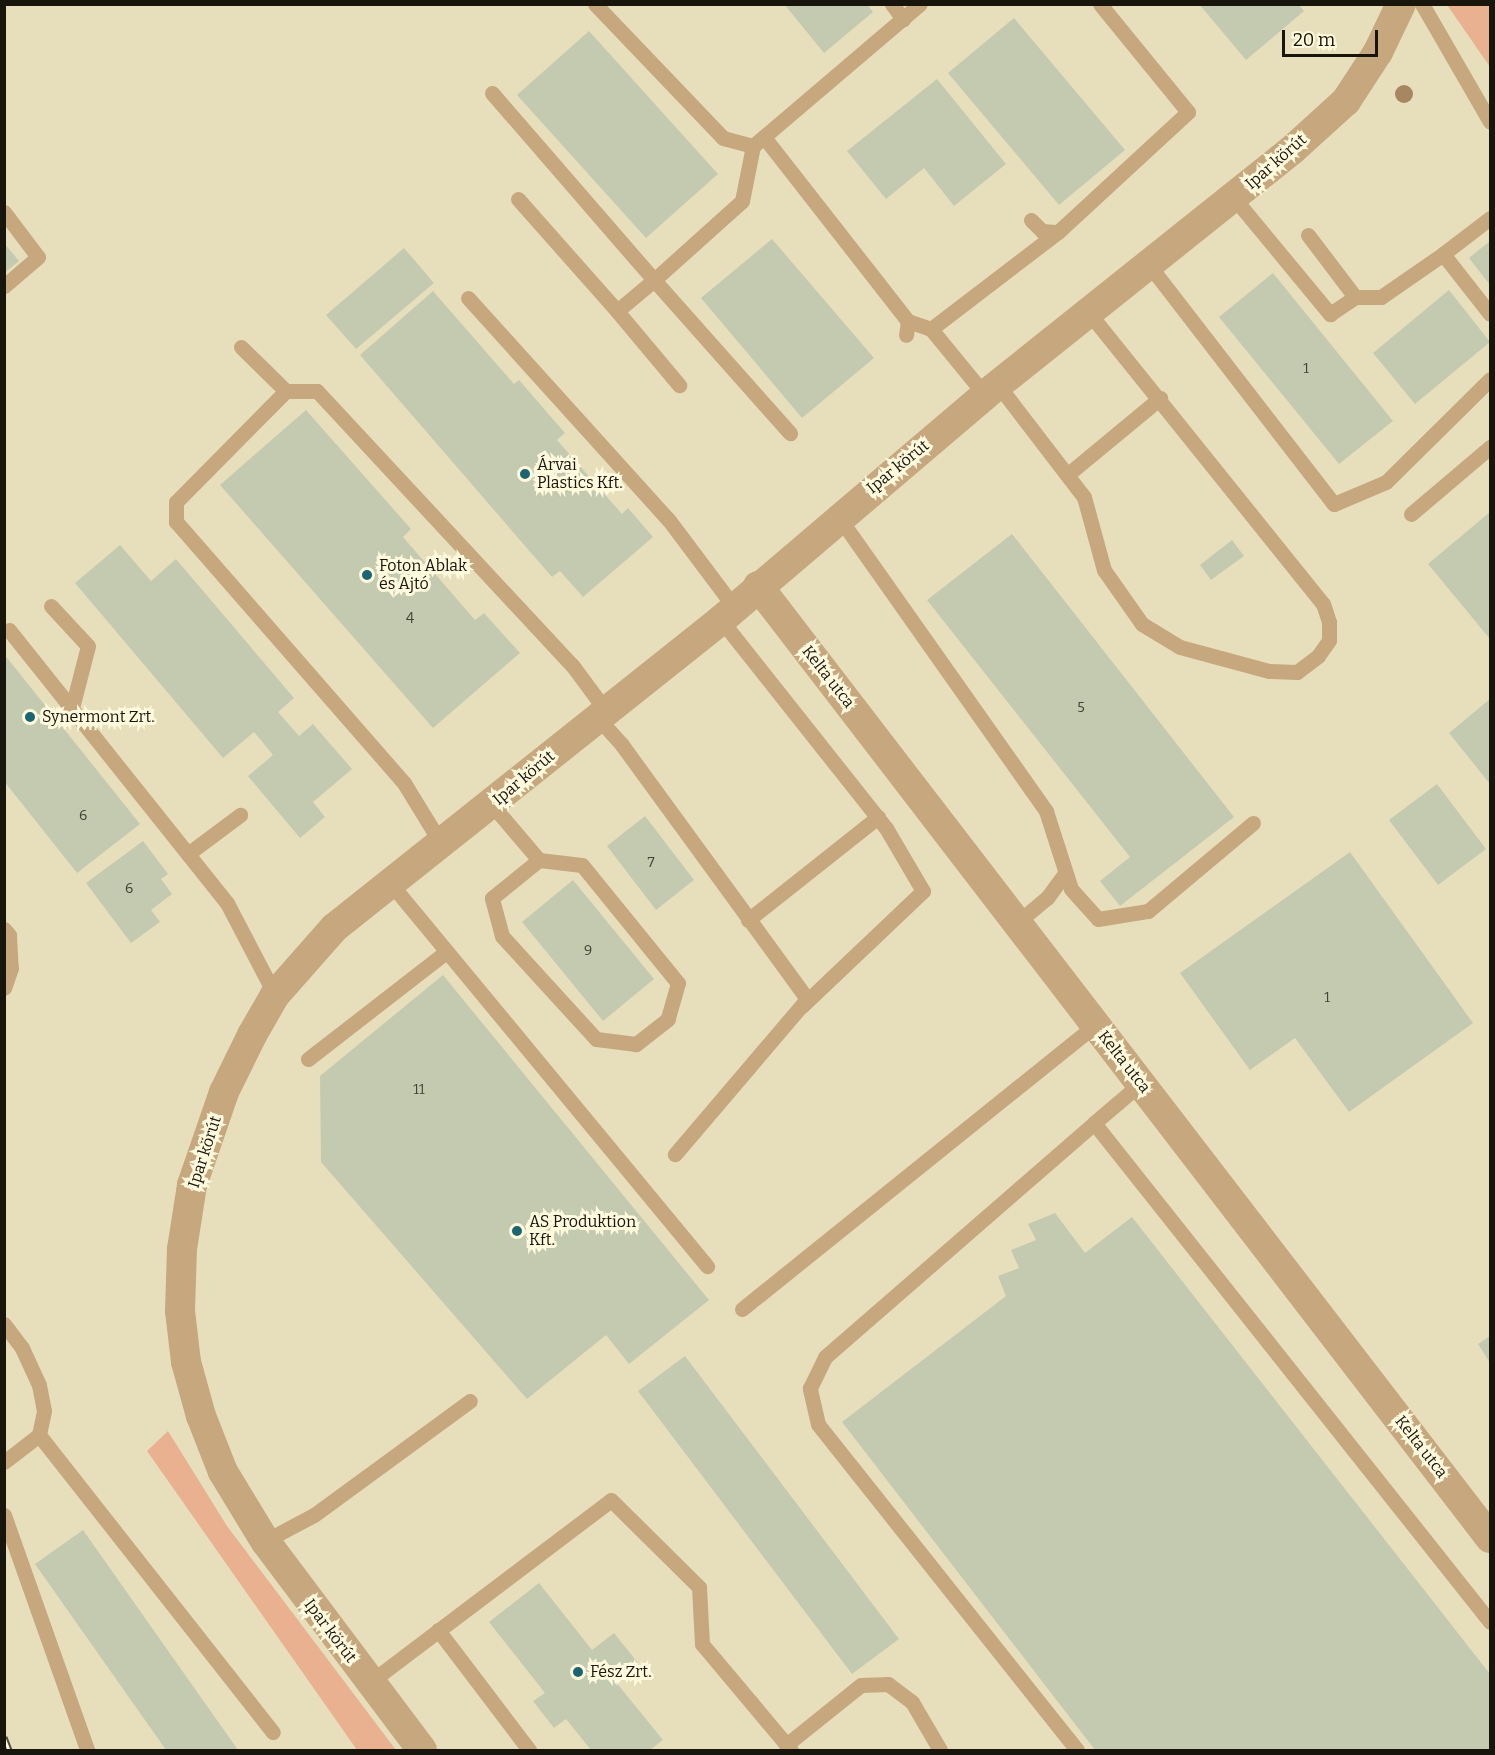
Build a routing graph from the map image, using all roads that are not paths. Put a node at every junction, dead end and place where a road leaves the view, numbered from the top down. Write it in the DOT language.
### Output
graph roads {
  1 [pos="596,4"];
  2 [pos="892,4"];
  3 [pos="920,4"];
  4 [pos="1100,4"];
  5 [pos="1401,4"];
  6 [pos="1422,4"];
  7 [pos="903,19"];
  8 [pos="492,93"];
  9 [pos="1491,122"];
  10 [pos="758,141"];
  11 [pos="1234,198"];
  12 [pos="518,199"];
  13 [pos="4,212"];
  14 [pos="1491,218"];
  15 [pos="1031,220"];
  16 [pos="1058,232"];
  17 [pos="1308,236"];
  18 [pos="1443,254"];
  19 [pos="1149,265"];
  20 [pos="654,280"];
  21 [pos="4,286"];
  22 [pos="1355,297"];
  23 [pos="468,298"];
  24 [pos="617,310"];
  25 [pos="1088,312"];
  26 [pos="1491,314"];
  27 [pos="931,329"];
  28 [pos="241,347"];
  29 [pos="1491,379"];
  30 [pos="679,385"];
  31 [pos="992,390"];
  32 [pos="286,391"];
  33 [pos="1160,398"];
  34 [pos="790,433"];
  35 [pos="1491,447"];
  36 [pos="1066,475"];
  37 [pos="1412,514"];
  38 [pos="838,516"];
  39 [pos="758,586"];
  40 [pos="51,606"];
  41 [pos="727,613"];
  42 [pos="9,630"];
  43 [pos="72,708"];
  44 [pos="602,714"];
  45 [pos="492,805"];
  46 [pos="240,815"];
  47 [pos="878,817"];
  48 [pos="1253,823"];
  49 [pos="442,845"];
  50 [pos="189,853"];
  51 [pos="539,860"];
  52 [pos="1064,874"];
  53 [pos="391,884"];
  54 [pos="748,920"];
  55 [pos="1018,922"];
  56 [pos="4,929"];
  57 [pos="446,952"];
  58 [pos="4,988"];
  59 [pos="275,995"];
  60 [pos="800,1008"];
  61 [pos="1095,1025"];
  62 [pos="308,1059"];
  63 [pos="1141,1083"];
  64 [pos="1094,1123"];
  65 [pos="675,1154"];
  66 [pos="708,1266"];
  67 [pos="741,1309"];
  68 [pos="4,1324"];
  69 [pos="470,1401"];
  70 [pos="39,1435"];
  71 [pos="4,1462"];
  72 [pos="4,1515"];
  73 [pos="1491,1538"];
  74 [pos="265,1541"];
  75 [pos="1491,1622"];
  76 [pos="438,1630"];
  77 [pos="369,1683"];
  78 [pos="273,1732"];
  79 [pos="789,1748"];
  80 [pos="87,1750"];
  81 [pos="422,1750"];
  82 [pos="529,1750"];
  83 [pos="940,1750"];
  84 [pos="1077,1750"];
  1 -- 10 [label="lane"];
  2 -- 7 [label="lane"];
  3 -- 7 [label="lane"];
  4 -- 16 [label="lane"];
  5 -- 11 [label="street, Ipar körút"];
  6 -- 9 [label="lane"];
  7 -- 10 [label="lane"];
  8 -- 20 [label="lane"];
  10 -- 20 [label="lane"];
  10 -- 27 [label="lane"];
  11 -- 19 [label="street, Ipar körút"];
  11 -- 22 [label="lane"];
  12 -- 24 [label="lane"];
  13 -- 21 [label="lane"];
  14 -- 18 [label="lane"];
  15 -- 16 [label="lane"];
  16 -- 27 [label="lane"];
  17 -- 22 [label="lane"];
  18 -- 22 [label="lane"];
  18 -- 26 [label="lane"];
  19 -- 25 [label="street, Ipar körút"];
  19 -- 29 [label="lane"];
  20 -- 24 [label="lane"];
  20 -- 34 [label="lane"];
  23 -- 41 [label="lane"];
  24 -- 30 [label="lane"];
  25 -- 31 [label="street, Ipar körút"];
  25 -- 33 [label="lane"];
  27 -- 31 [label="lane"];
  28 -- 32 [label="lane"];
  31 -- 36 [label="lane"];
  31 -- 38 [label="street, Ipar körút"];
  32 -- 44 [label="lane"];
  32 -- 49 [label="lane"];
  33 -- 36 [label="lane"];
  33 -- 36 [label="lane"];
  35 -- 37 [label="lane"];
  38 -- 39 [label="street, Ipar körút"];
  38 -- 52 [label="lane"];
  39 -- 41 [label="street, Ipar körút"];
  39 -- 55 [label="street, Kelta utca"];
  40 -- 43 [label="lane"];
  41 -- 44 [label="street, Ipar körút"];
  41 -- 47 [label="lane"];
  42 -- 43 [label="lane"];
  43 -- 50 [label="lane"];
  44 -- 45 [label="street, Ipar körút"];
  44 -- 54 [label="lane"];
  45 -- 49 [label="street, Ipar körút"];
  45 -- 51 [label="lane"];
  46 -- 50 [label="lane"];
  47 -- 54 [label="lane"];
  47 -- 60 [label="lane"];
  48 -- 52 [label="lane"];
  49 -- 53 [label="street, Ipar körút"];
  50 -- 59 [label="lane"];
  51 -- 51 [label="lane"];
  52 -- 55 [label="lane"];
  53 -- 57 [label="lane"];
  53 -- 59 [label="street, Ipar körút"];
  54 -- 60 [label="lane"];
  55 -- 61 [label="street, Kelta utca"];
  56 -- 58 [label="lane"];
  57 -- 62 [label="lane"];
  57 -- 66 [label="lane"];
  59 -- 74 [label="street, Ipar körút"];
  60 -- 65 [label="lane"];
  61 -- 63 [label="street, Kelta utca"];
  61 -- 67 [label="lane"];
  63 -- 64 [label="lane"];
  63 -- 73 [label="street, Kelta utca"];
  64 -- 75 [label="lane"];
  64 -- 84 [label="lane"];
  68 -- 70 [label="lane"];
  69 -- 74 [label="lane"];
  70 -- 71 [label="lane"];
  70 -- 78 [label="lane"];
  72 -- 80 [label="lane"];
  74 -- 77 [label="street, Ipar körút"];
  76 -- 77 [label="lane"];
  76 -- 79 [label="lane"];
  76 -- 82 [label="lane"];
  77 -- 81 [label="street, Ipar körút"];
  79 -- 83 [label="lane"];
}
